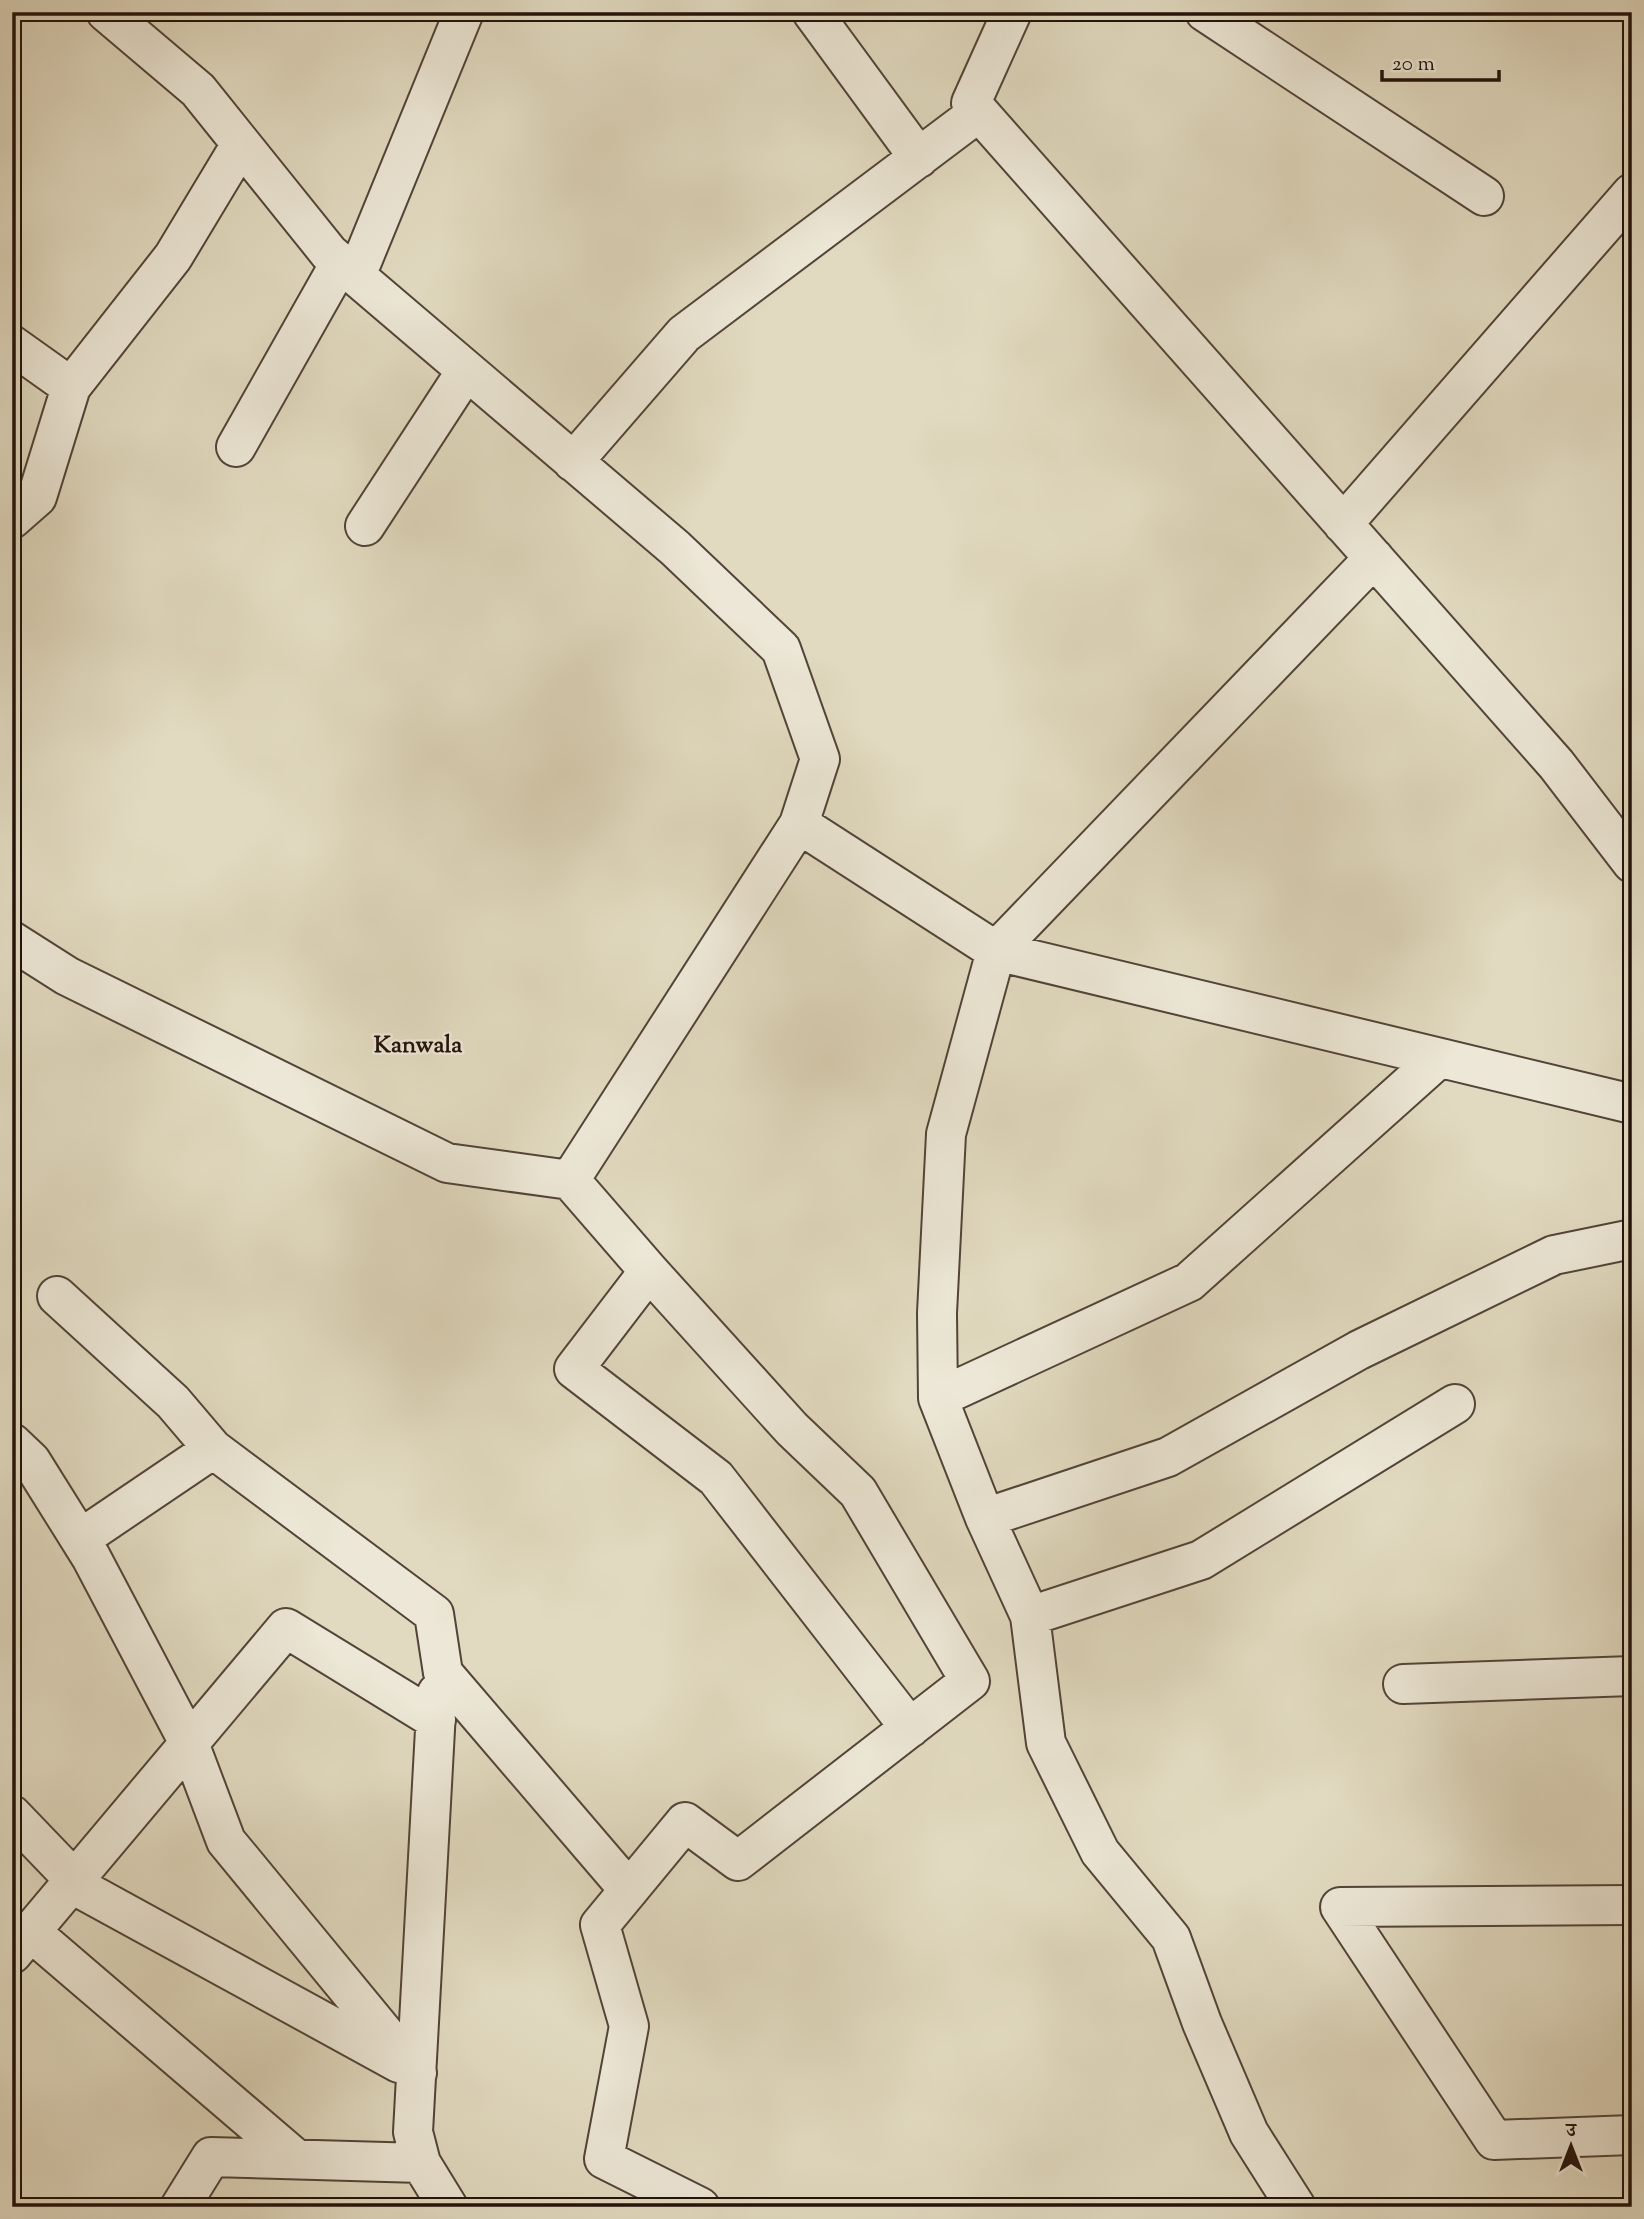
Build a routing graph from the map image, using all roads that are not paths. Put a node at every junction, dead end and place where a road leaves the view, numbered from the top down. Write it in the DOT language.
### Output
graph roads {
  1 [pos="106,12"];
  2 [pos="464,12"];
  3 [pos="812,12"];
  4 [pos="1012,12"];
  5 [pos="1205,12"];
  6 [pos="979,112"];
  7 [pos="241,144"];
  8 [pos="919,158"];
  9 [pos="1632,192"];
  10 [pos="1484,196"];
  11 [pos="348,270"];
  12 [pos="12,345"];
  13 [pos="466,370"];
  14 [pos="71,387"];
  15 [pos="236,447"];
  16 [pos="573,462"];
  17 [pos="12,519"];
  18 [pos="1343,524"];
  19 [pos="365,526"];
  20 [pos="1374,558"];
  21 [pos="799,824"];
  22 [pos="1632,863"];
  23 [pos="12,941"];
  24 [pos="996,951"];
  25 [pos="1439,1058"];
  26 [pos="1632,1104"];
  27 [pos="570,1180"];
  28 [pos="1632,1239"];
  29 [pos="649,1271"];
  30 [pos="57,1296"];
  31 [pos="939,1398"];
  32 [pos="1455,1404"];
  33 [pos="12,1443"];
  34 [pos="213,1449"];
  35 [pos="985,1518"];
  36 [pos="80,1539"];
  37 [pos="1030,1616"];
  38 [pos="440,1648"];
  39 [pos="1632,1676"];
  40 [pos="1403,1684"];
  41 [pos="436,1720"];
  42 [pos="909,1728"];
  43 [pos="189,1743"];
  44 [pos="12,1815"];
  45 [pos="75,1881"];
  46 [pos="629,1890"];
  47 [pos="1632,1905"];
  48 [pos="22,1943"];
  49 [pos="1632,2135"];
  50 [pos="296,2159"];
  51 [pos="421,2163"];
  52 [pos="180,2207"];
  53 [pos="448,2207"];
  54 [pos="701,2207"];
  55 [pos="1296,2207"];
  1 -- 7 [label="street"];
  2 -- 11 [label="street"];
  3 -- 8 [label="street"];
  4 -- 6 [label="street"];
  5 -- 10 [label="street"];
  6 -- 8 [label="street"];
  6 -- 18 [label="street"];
  7 -- 11 [label="street"];
  7 -- 14 [label="street"];
  8 -- 16 [label="street"];
  9 -- 18 [label="street"];
  11 -- 13 [label="street"];
  11 -- 15 [label="street"];
  12 -- 14 [label="street"];
  13 -- 16 [label="street"];
  13 -- 19 [label="street"];
  14 -- 17 [label="street"];
  16 -- 21 [label="street"];
  18 -- 20 [label="street"];
  20 -- 22 [label="street"];
  20 -- 24 [label="street"];
  21 -- 24 [label="street"];
  21 -- 27 [label="street"];
  23 -- 27 [label="street"];
  24 -- 25 [label="street"];
  24 -- 31 [label="street"];
  25 -- 26 [label="street"];
  25 -- 31 [label="street"];
  27 -- 29 [label="street"];
  28 -- 35 [label="street"];
  29 -- 42 [label="street"];
  29 -- 42 [label="street"];
  30 -- 34 [label="street"];
  31 -- 35 [label="street"];
  32 -- 37 [label="street"];
  33 -- 36 [label="street"];
  34 -- 36 [label="street"];
  34 -- 38 [label="street"];
  35 -- 37 [label="street"];
  36 -- 43 [label="street"];
  37 -- 55 [label="street"];
  38 -- 41 [label="street"];
  38 -- 46 [label="street"];
  39 -- 40 [label="street"];
  41 -- 43 [label="street"];
  41 -- 51 [label="street"];
  42 -- 46 [label="street"];
  43 -- 45 [label="street"];
  43 -- 45 [label="street"];
  44 -- 45 [label="street"];
  45 -- 48 [label="street"];
  46 -- 54 [label="street"];
  47 -- 49 [label="street"];
  48 -- 50 [label="street"];
  50 -- 51 [label="street"];
  50 -- 52 [label="street"];
  51 -- 53 [label="street"];
}
